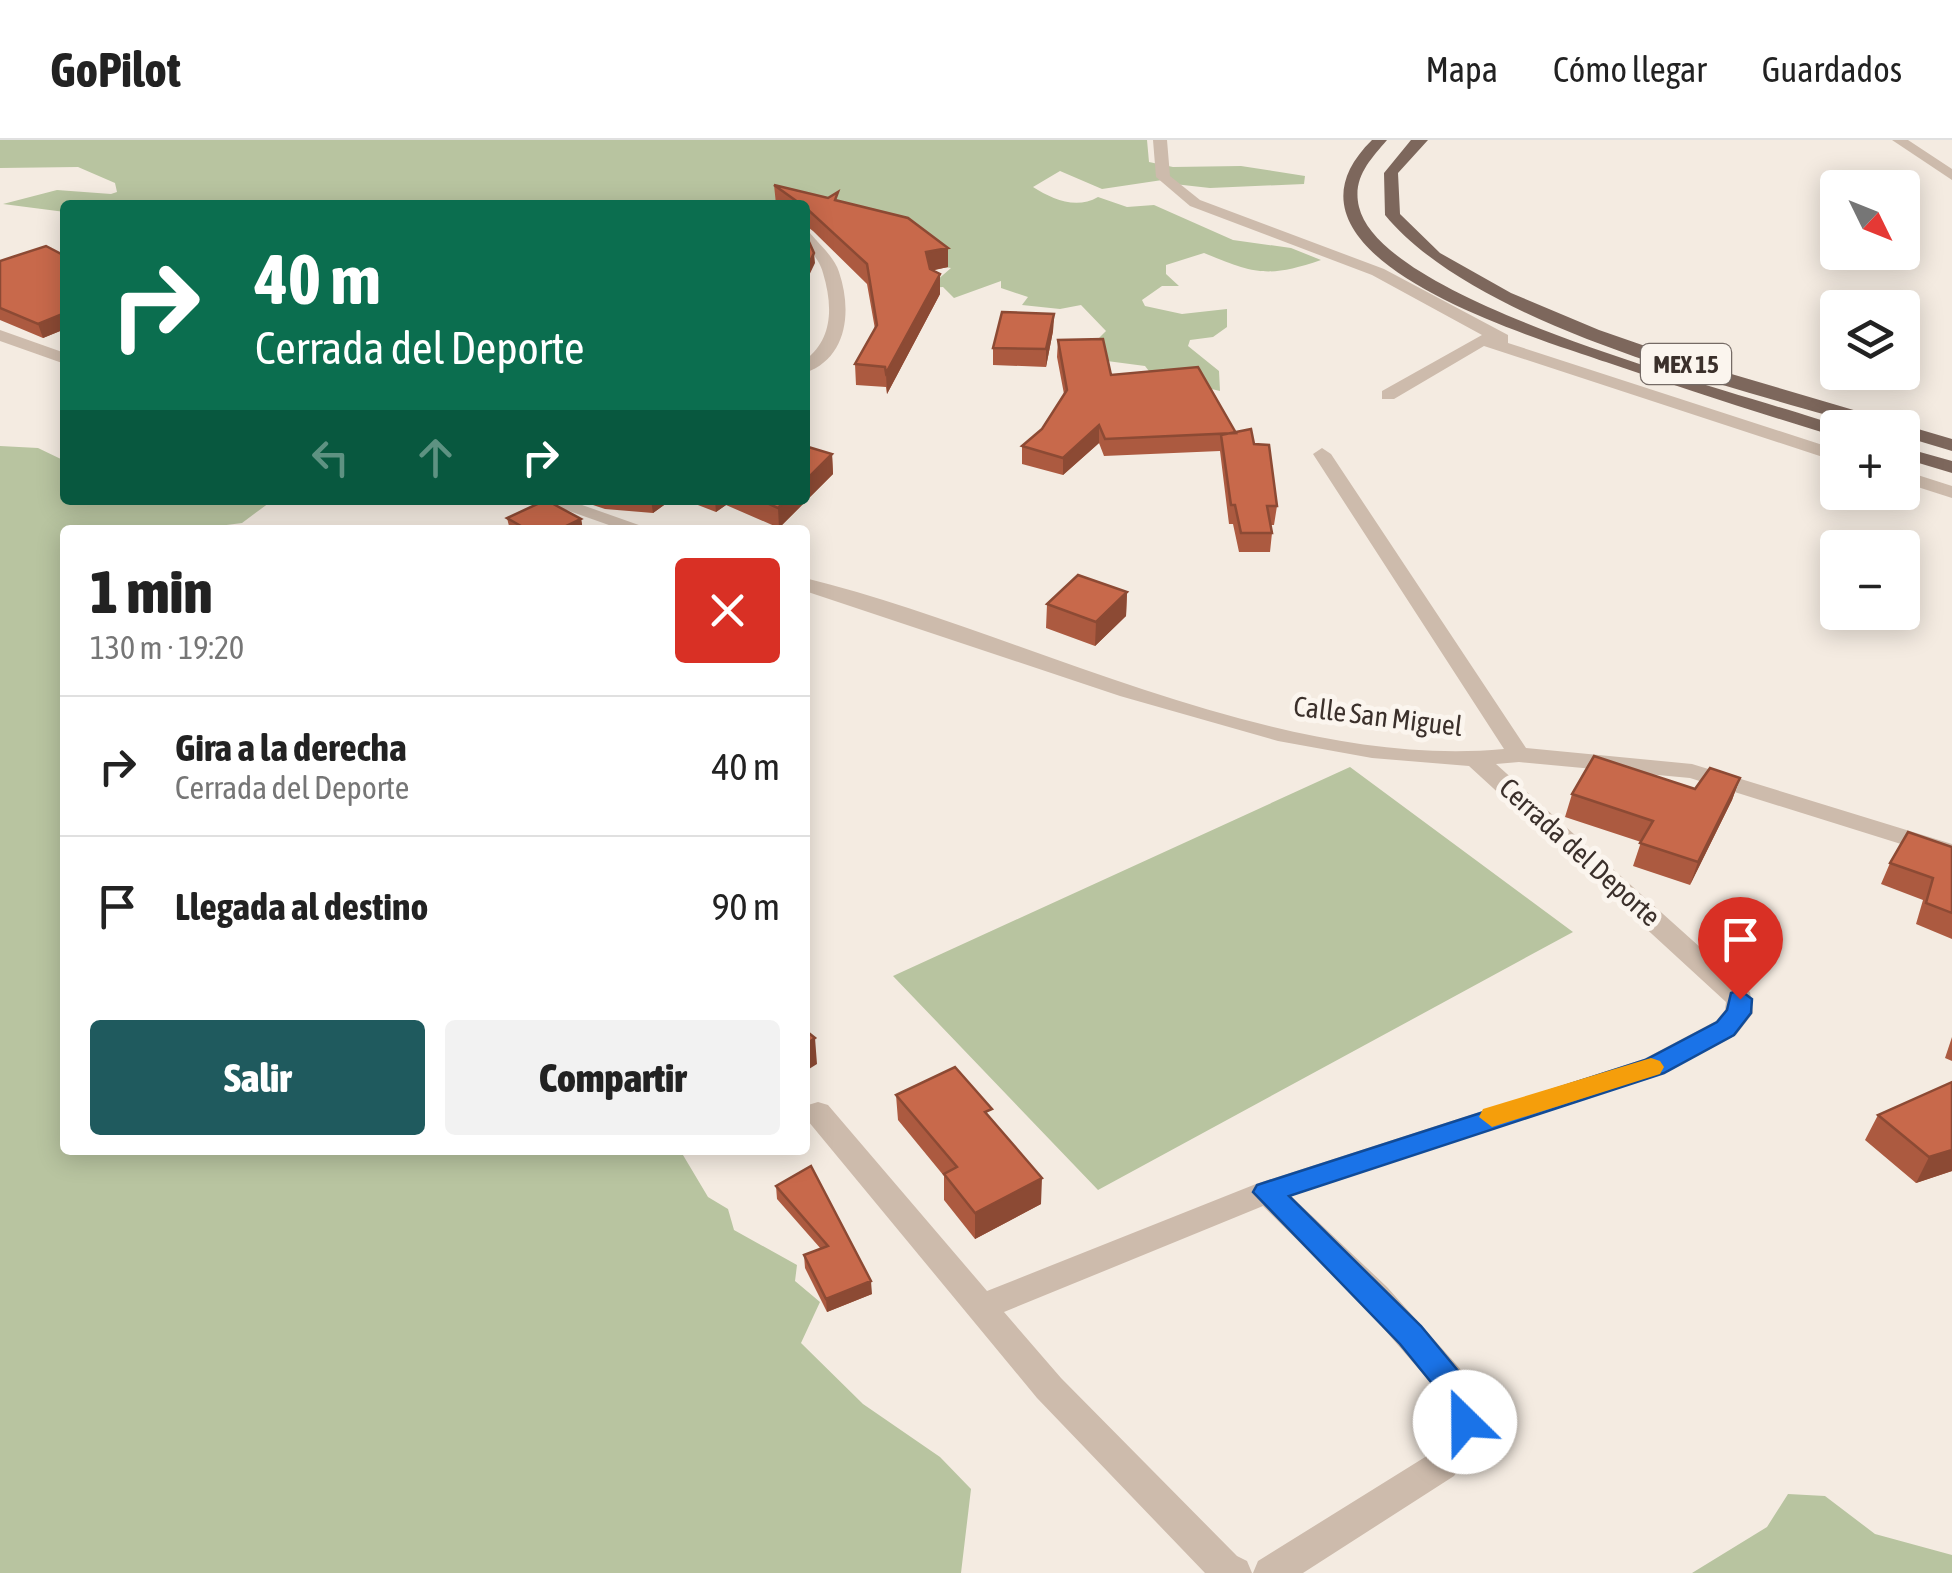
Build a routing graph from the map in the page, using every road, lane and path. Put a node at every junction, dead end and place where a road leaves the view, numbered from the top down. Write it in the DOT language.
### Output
graph roads {
  1 [pos="1160,140"];
  2 [pos="1380,140"];
  3 [pos="1421,140"];
  4 [pos="1899,140"];
  5 [pos="1952,176"];
  6 [pos="810,243"];
  7 [pos="0,335"];
  8 [pos="810,346"];
  9 [pos="830,349"];
  10 [pos="1510,349"];
  11 [pos="60,358"];
  12 [pos="810,364"];
  13 [pos="1388,395"];
  14 [pos="1836,410"];
  15 [pos="1820,426"];
  16 [pos="1920,436"];
  17 [pos="1928,438"];
  18 [pos="1952,443"];
  19 [pos="1820,450"];
  20 [pos="1322,454"];
  21 [pos="1920,457"];
  22 [pos="1952,467"];
  23 [pos="1920,482"];
  24 [pos="1952,492"];
  25 [pos="593,505"];
  26 [pos="634,525"];
  27 [pos="810,586"];
  28 [pos="1519,754"];
  29 [pos="1476,759"];
  30 [pos="1952,852"];
  31 [pos="818,1113"];
  32 [pos="1266,1192"];
  33 [pos="981,1306"];
  34 [pos="1234,1573"];
  35 [pos="1271,1573"];
  1 -- 10 [label="street"];
  2 -- 15 [label="main road, MEX 15"];
  3 -- 14 [label="main road, MEX 15"];
  4 -- 5 [label="street"];
  6 -- 9 [label="street"];
  7 -- 11 [label="street"];
  8 -- 9 [label="street"];
  9 -- 12 [label="street"];
  10 -- 13 [label="street"];
  10 -- 19 [label="street"];
  16 -- 17 [label="main road"];
  17 -- 18 [label="street"];
  20 -- 28 [label="street, Cerrada del Deporte"];
  21 -- 22 [label="main road"];
  23 -- 24 [label="street"];
  25 -- 26 [label="street"];
  27 -- 29 [label="street, Calle San Miguel"];
  28 -- 29 [label="street, Calle San Miguel"];
  28 -- 30 [label="street, Calle San Miguel"];
  29 -- 32 [label="street, Cerrada del Deporte"];
  31 -- 33 [label="street"];
  32 -- 33 [label="street, Cerrada del Deporte"];
  32 -- 35 [label="street"];
  33 -- 34 [label="street"];
}
